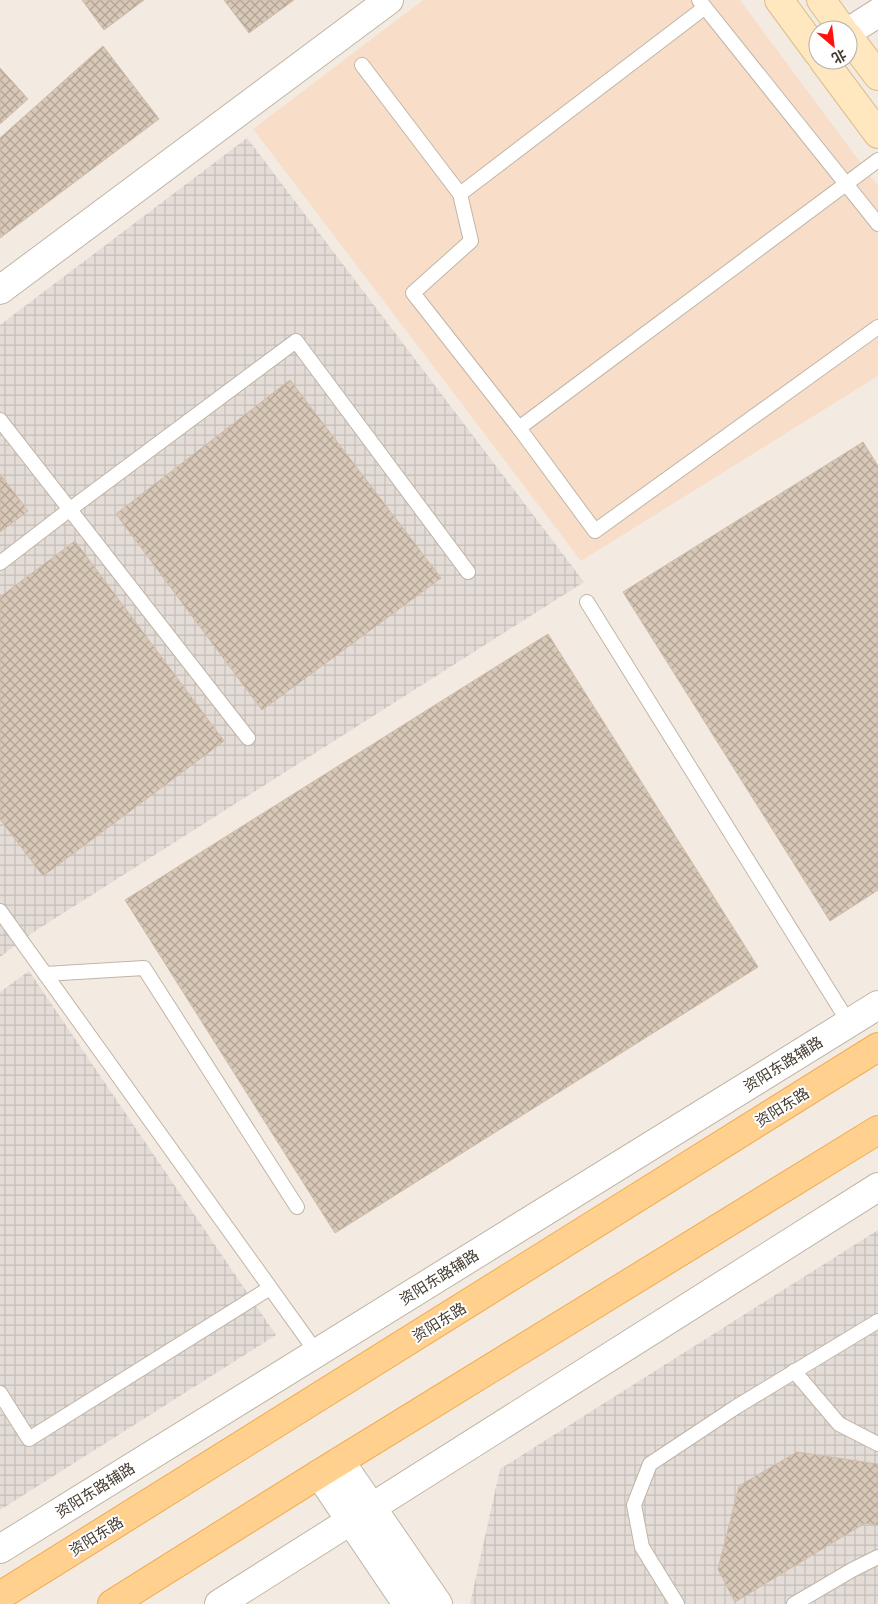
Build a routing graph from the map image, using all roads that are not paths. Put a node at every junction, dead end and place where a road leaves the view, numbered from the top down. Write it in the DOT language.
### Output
graph roads {
  1 [pos="389,0"];
  2 [pos="779,0"];
  3 [pos="821,0"];
  4 [pos="702,4"];
  5 [pos="878,13"];
  6 [pos="836,20"];
  7 [pos="858,26"];
  8 [pos="808,39"];
  9 [pos="858,49"];
  10 [pos="362,65"];
  11 [pos="830,70"];
  12 [pos="878,76"];
  13 [pos="878,134"];
  14 [pos="878,160"];
  15 [pos="846,184"];
  16 [pos="460,194"];
  17 [pos="878,224"];
  18 [pos="0,290"];
  19 [pos="878,327"];
  20 [pos="0,420"];
  21 [pos="518,428"];
  22 [pos="69,510"];
  23 [pos="0,563"];
  24 [pos="468,572"];
  25 [pos="587,602"];
  26 [pos="248,738"];
  27 [pos="0,911"];
  28 [pos="45,974"];
  29 [pos="878,1005"];
  30 [pos="849,1023"];
  31 [pos="872,1051"];
  32 [pos="876,1136"];
  33 [pos="878,1187"];
  34 [pos="297,1207"];
  35 [pos="270,1288"];
  36 [pos="878,1320"];
  37 [pos="317,1353"];
  38 [pos="794,1371"];
  39 [pos="337,1385"];
  40 [pos="0,1393"];
  41 [pos="878,1444"];
  42 [pos="330,1468"];
  43 [pos="361,1513"];
  44 [pos="0,1549"];
  45 [pos="878,1557"];
  46 [pos="0,1596"];
  47 [pos="112,1604"];
  48 [pos="220,1604"];
  49 [pos="407,1604"];
  50 [pos="438,1604"];
  51 [pos="678,1604"];
  52 [pos="794,1604"];
  1 -- 18 [label="street"];
  2 -- 8 [label="main road"];
  3 -- 6 [label="main road"];
  4 -- 15 [label="lane"];
  4 -- 16 [label="lane"];
  5 -- 7 [label="street"];
  9 -- 12 [label="main road"];
  10 -- 16 [label="lane"];
  11 -- 13 [label="main road"];
  14 -- 15 [label="lane"];
  15 -- 17 [label="lane"];
  15 -- 21 [label="lane"];
  16 -- 21 [label="lane"];
  19 -- 21 [label="lane"];
  20 -- 22 [label="lane"];
  22 -- 23 [label="lane"];
  22 -- 24 [label="lane"];
  22 -- 26 [label="lane"];
  25 -- 30 [label="lane"];
  27 -- 28 [label="lane"];
  28 -- 34 [label="lane"];
  28 -- 35 [label="lane"];
  29 -- 30 [label="street, 资阳东路辅路"];
  30 -- 31 [label="street"];
  30 -- 37 [label="street, 资阳东路辅路"];
  31 -- 39 [label="main road, 资阳东路"];
  32 -- 42 [label="main road"];
  33 -- 43 [label="street"];
  35 -- 37 [label="lane"];
  35 -- 40 [label="lane"];
  36 -- 38 [label="lane"];
  37 -- 39 [label="street"];
  37 -- 44 [label="street, 资阳东路辅路"];
  38 -- 41 [label="lane"];
  38 -- 51 [label="lane"];
  39 -- 46 [label="main road, 资阳东路"];
  42 -- 43 [label="street"];
  42 -- 47 [label="main road"];
  43 -- 48 [label="street"];
  43 -- 49 [label="street"];
  43 -- 50 [label="street"];
  45 -- 52 [label="lane"];
}
